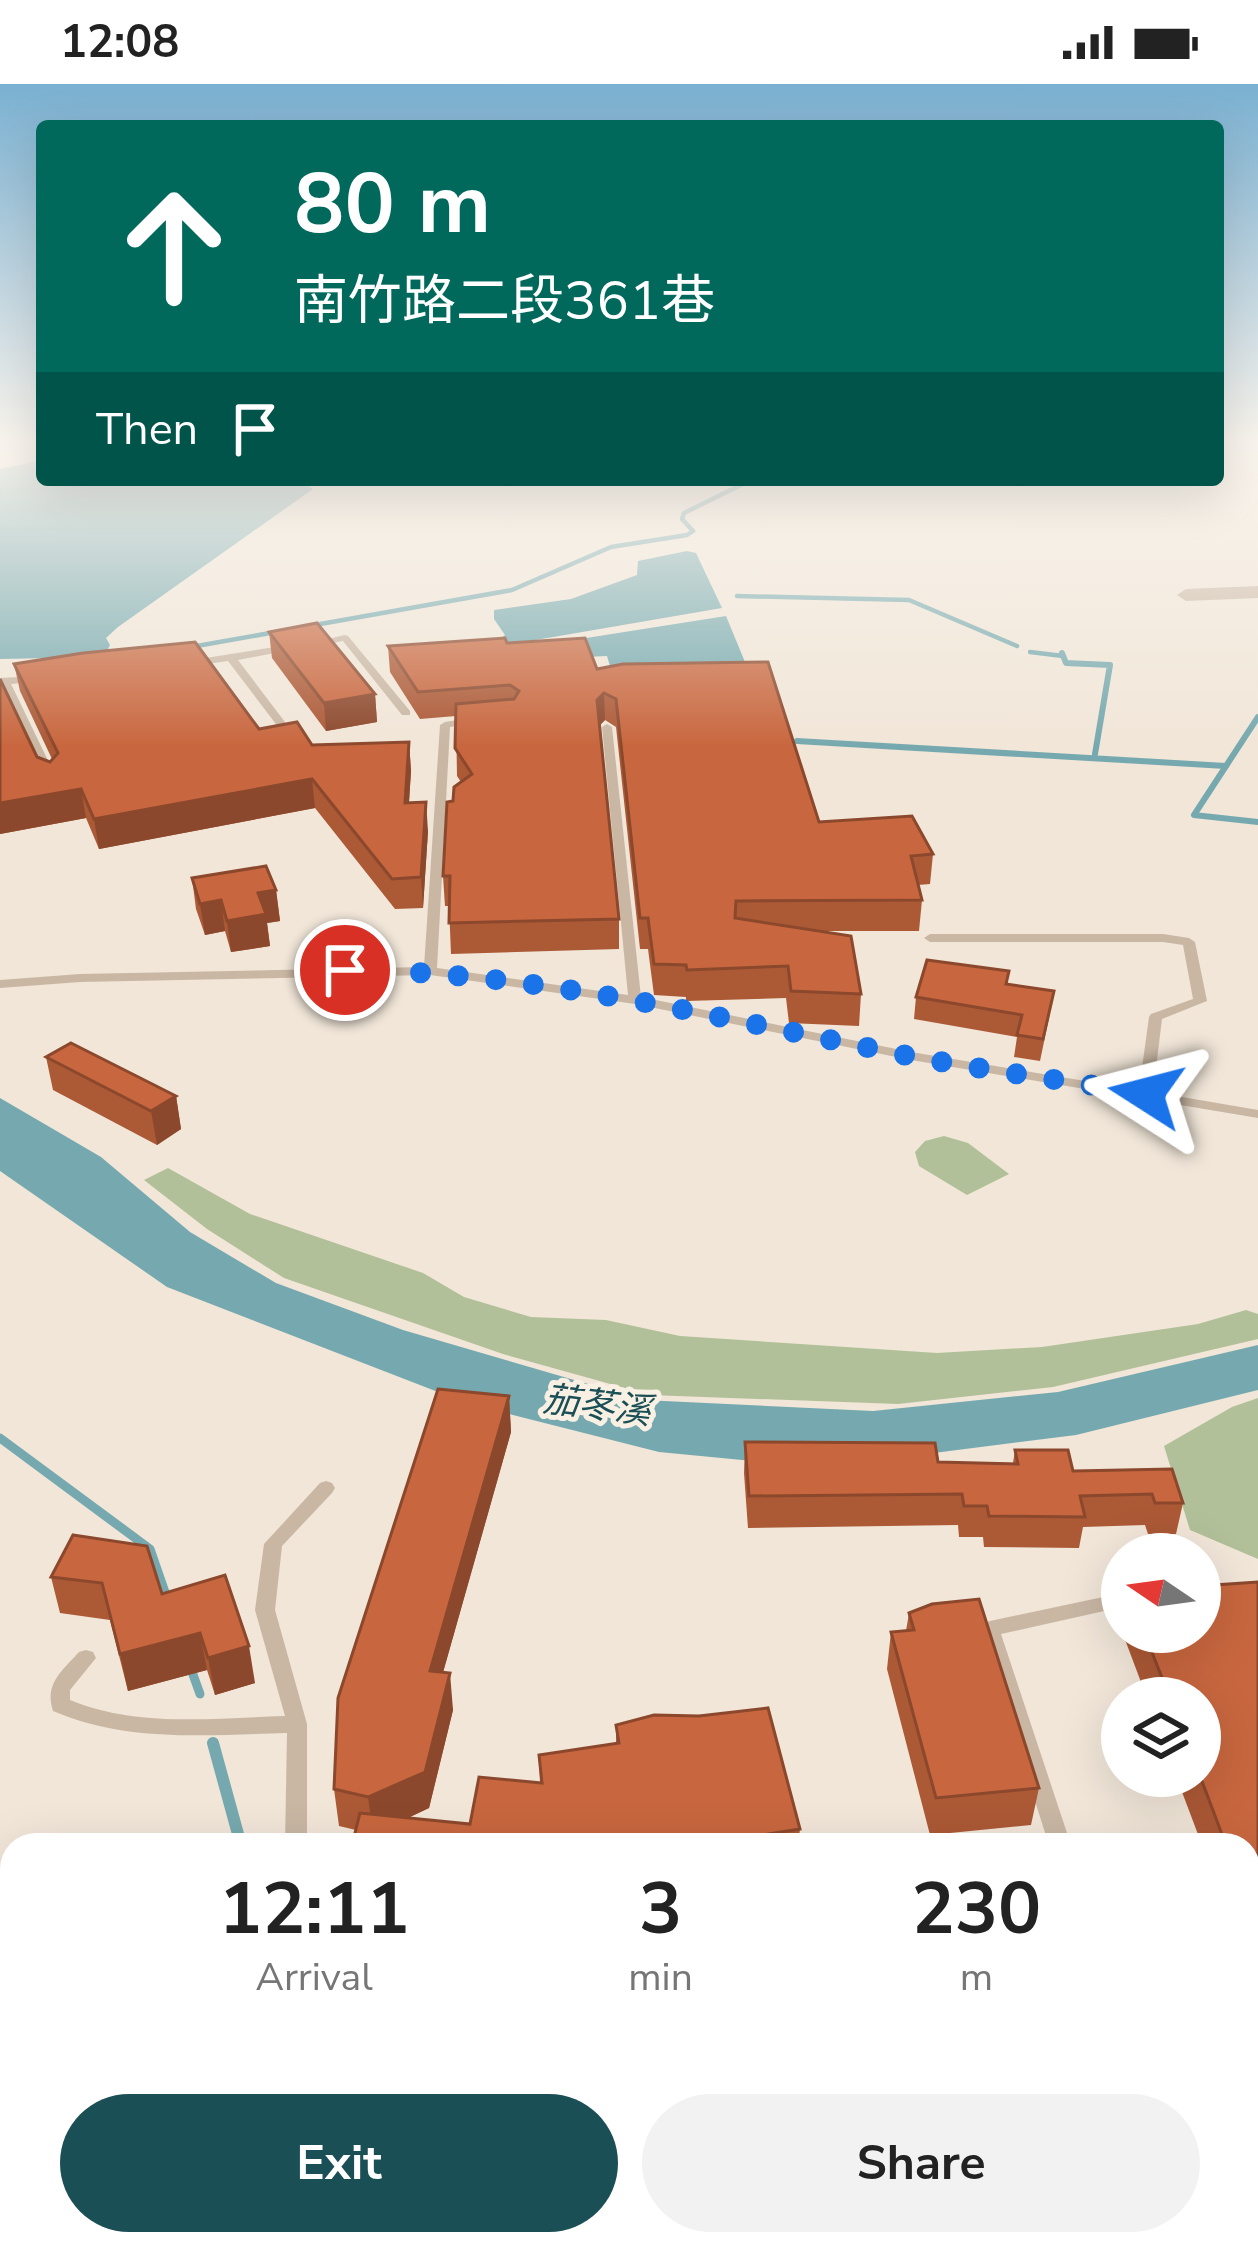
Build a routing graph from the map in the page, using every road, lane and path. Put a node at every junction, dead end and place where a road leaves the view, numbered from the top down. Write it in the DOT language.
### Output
graph roads {
  1 [pos="1258,592"];
  2 [pos="1186,595"];
  3 [pos="231,658"];
  4 [pos="168,666"];
  5 [pos="46,678"];
  6 [pos="3,681"];
  7 [pos="406,713"];
  8 [pos="481,721"];
  9 [pos="608,727"];
  10 [pos="286,730"];
  11 [pos="53,784"];
  12 [pos="930,938"];
  13 [pos="430,971"];
  14 [pos="0,984"];
  15 [pos="634,1000"];
  16 [pos="1146,1094"];
  17 [pos="1258,1114"];
  18 [pos="326,1488"];
  19 [pos="1101,1605"];
  20 [pos="86,1658"];
  21 [pos="296,1724"];
  22 [pos="296,1833"];
  23 [pos="1056,1833"];
  1 -- 2 [label="street"];
  3 -- 4 [label="lane"];
  3 -- 7 [label="lane"];
  3 -- 10 [label="lane"];
  5 -- 6 [label="lane"];
  6 -- 11 [label="lane"];
  8 -- 13 [label="lane"];
  9 -- 15 [label="lane"];
  12 -- 16 [label="lane"];
  13 -- 14 [label="lane"];
  13 -- 15 [label="lane"];
  15 -- 16 [label="lane"];
  16 -- 17 [label="lane"];
  18 -- 21 [label="lane"];
  19 -- 23 [label="lane"];
  20 -- 21 [label="lane"];
  21 -- 22 [label="lane"];
}
